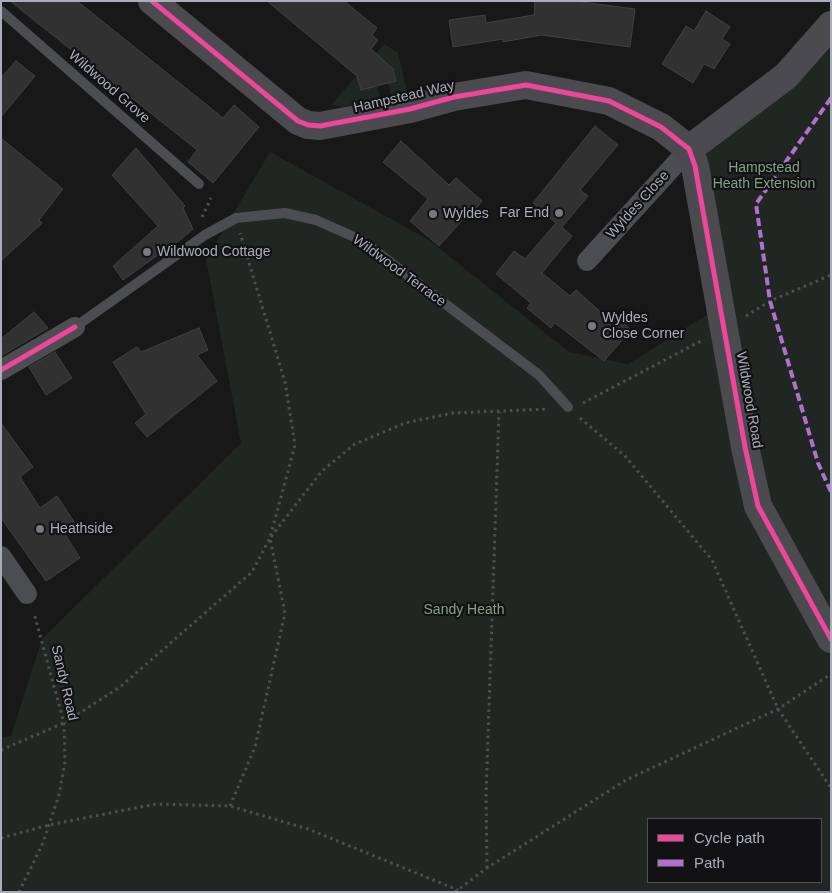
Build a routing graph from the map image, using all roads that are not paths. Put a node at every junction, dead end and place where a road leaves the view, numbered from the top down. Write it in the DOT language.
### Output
graph roads {
  1 [pos="152,1"];
  2 [pos="1,12"];
  3 [pos="831,25"];
  4 [pos="689,149"];
  5 [pos="199,184"];
  6 [pos="587,261"];
  7 [pos="74,327"];
  8 [pos="1,370"];
  9 [pos="568,408"];
  10 [pos="1,556"];
  11 [pos="27,594"];
  12 [pos="831,639"];
  1 -- 4 [label="street, Hampstead Way"];
  2 -- 5 [label="lane, Wildwood Grove"];
  3 -- 4 [label="street"];
  4 -- 6 [label="street, Wyldes Close"];
  4 -- 12 [label="street, Wildwood Road"];
  7 -- 8 [label="street, Wildwood Terrace"];
  7 -- 9 [label="lane, Wildwood Terrace"];
  10 -- 11 [label="street"];
}
